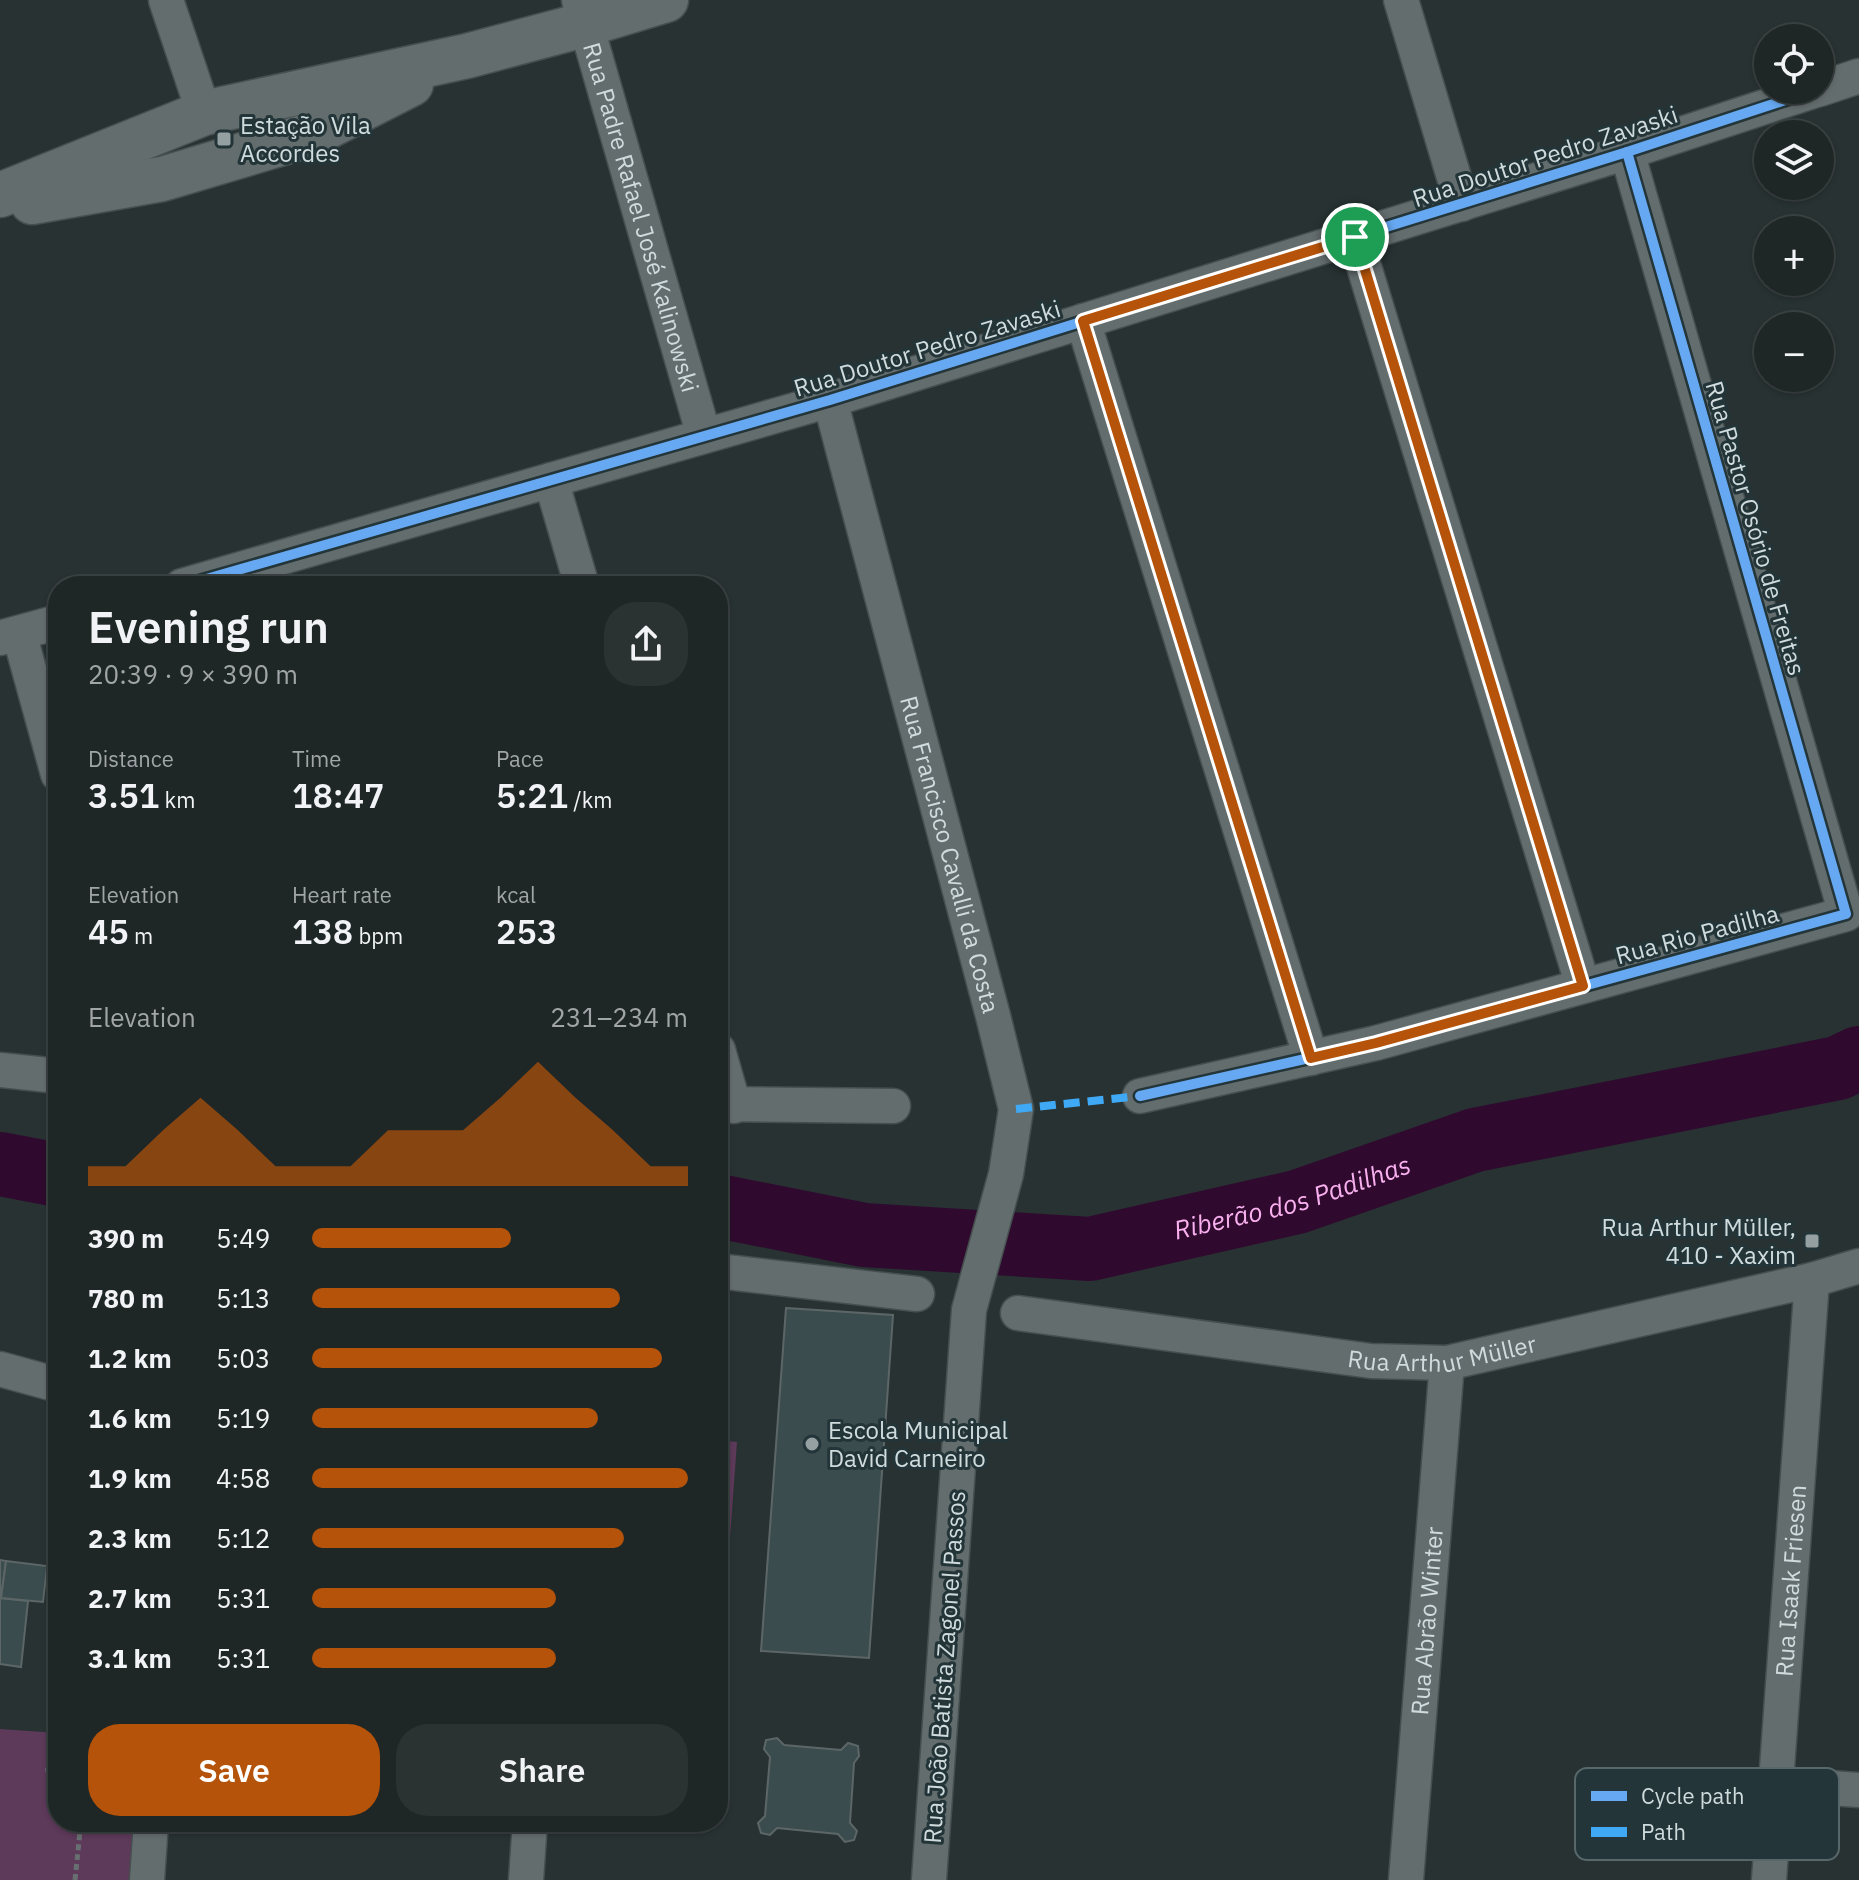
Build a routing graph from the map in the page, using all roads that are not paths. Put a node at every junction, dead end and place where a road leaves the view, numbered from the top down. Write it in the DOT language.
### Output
graph roads {
  1 [pos="166,0"];
  2 [pos="666,0"];
  3 [pos="1401,0"];
  4 [pos="583,12"];
  5 [pos="467,56"];
  6 [pos="1859,76"];
  7 [pos="1834,84"];
  8 [pos="1773,104"];
  9 [pos="204,113"];
  10 [pos="1627,152"];
  11 [pos="0,195"];
  12 [pos="1462,204"];
  13 [pos="0,208"];
  14 [pos="1355,237"];
  15 [pos="1083,321"];
  16 [pos="830,400"];
  17 [pos="704,436"];
  18 [pos="551,480"];
  19 [pos="291,571"];
  20 [pos="255,576"];
  21 [pos="579,576"];
  22 [pos="48,625"];
  23 [pos="9,636"];
  24 [pos="48,746"];
  25 [pos="1846,914"];
  26 [pos="1583,986"];
  27 [pos="1311,1058"];
  28 [pos="0,1070"];
  29 [pos="48,1075"];
  30 [pos="1140,1096"];
  31 [pos="728,1105"];
  32 [pos="893,1106"];
  33 [pos="1859,1266"];
  34 [pos="728,1272"];
  35 [pos="1812,1280"];
  36 [pos="917,1294"];
  37 [pos="972,1303"];
  38 [pos="1018,1313"];
  39 [pos="1447,1363"];
  40 [pos="0,1369"];
  41 [pos="48,1382"];
  42 [pos="1777,1768"];
  43 [pos="1839,1789"];
  44 [pos="1859,1790"];
  45 [pos="150,1832"];
  46 [pos="529,1832"];
  47 [pos="1770,1860"];
  48 [pos="147,1880"];
  49 [pos="526,1880"];
  50 [pos="929,1880"];
  51 [pos="1406,1880"];
  52 [pos="1769,1880"];
  1 -- 9 [label="street"];
  2 -- 4 [label="street"];
  3 -- 12 [label="street"];
  4 -- 5 [label="street"];
  4 -- 17 [label="street, Rua Padre Rafael José Kalinowski"];
  5 -- 9 [label="street"];
  5 -- 13 [label="street"];
  6 -- 7 [label="street, Rua Doutor Pedro Zavaski"];
  8 -- 10 [label="street, Rua Doutor Pedro Zavaski"];
  9 -- 11 [label="street"];
  10 -- 12 [label="street, Rua Doutor Pedro Zavaski"];
  10 -- 25 [label="street, Rua Pastor Osório de Freitas"];
  12 -- 14 [label="street, Rua Doutor Pedro Zavaski"];
  14 -- 15 [label="street, Rua Doutor Pedro Zavaski"];
  14 -- 26 [label="street"];
  15 -- 16 [label="street, Rua Doutor Pedro Zavaski"];
  15 -- 27 [label="street"];
  16 -- 17 [label="street, Rua Doutor Pedro Zavaski"];
  16 -- 37 [label="street, Rua Francisco Cavalli da Costa"];
  17 -- 18 [label="street, Rua Doutor Pedro Zavaski"];
  18 -- 19 [label="street, Rua Doutor Pedro Zavaski"];
  18 -- 21 [label="street"];
  19 -- 20 [label="street, Rua Doutor Pedro Zavaski"];
  22 -- 23 [label="street"];
  23 -- 24 [label="street"];
  25 -- 26 [label="street, Rua Rio Padilha"];
  26 -- 27 [label="street, Rua Rio Padilha"];
  27 -- 30 [label="street, Rua Rio Padilha"];
  28 -- 29 [label="street"];
  31 -- 32 [label="street"];
  33 -- 35 [label="street, Rua Arthur Müller"];
  34 -- 36 [label="street"];
  35 -- 39 [label="street, Rua Arthur Müller"];
  35 -- 42 [label="street, Rua Isaak Friesen"];
  37 -- 50 [label="street, Rua João Batista Zagonel Passos"];
  38 -- 39 [label="street, Rua Arthur Müller"];
  39 -- 51 [label="street, Rua Abrão Winter"];
  40 -- 41 [label="street"];
  43 -- 44 [label="street"];
  45 -- 48 [label="street"];
  46 -- 49 [label="street"];
  47 -- 52 [label="street, Rua Isaak Friesen"];
}
